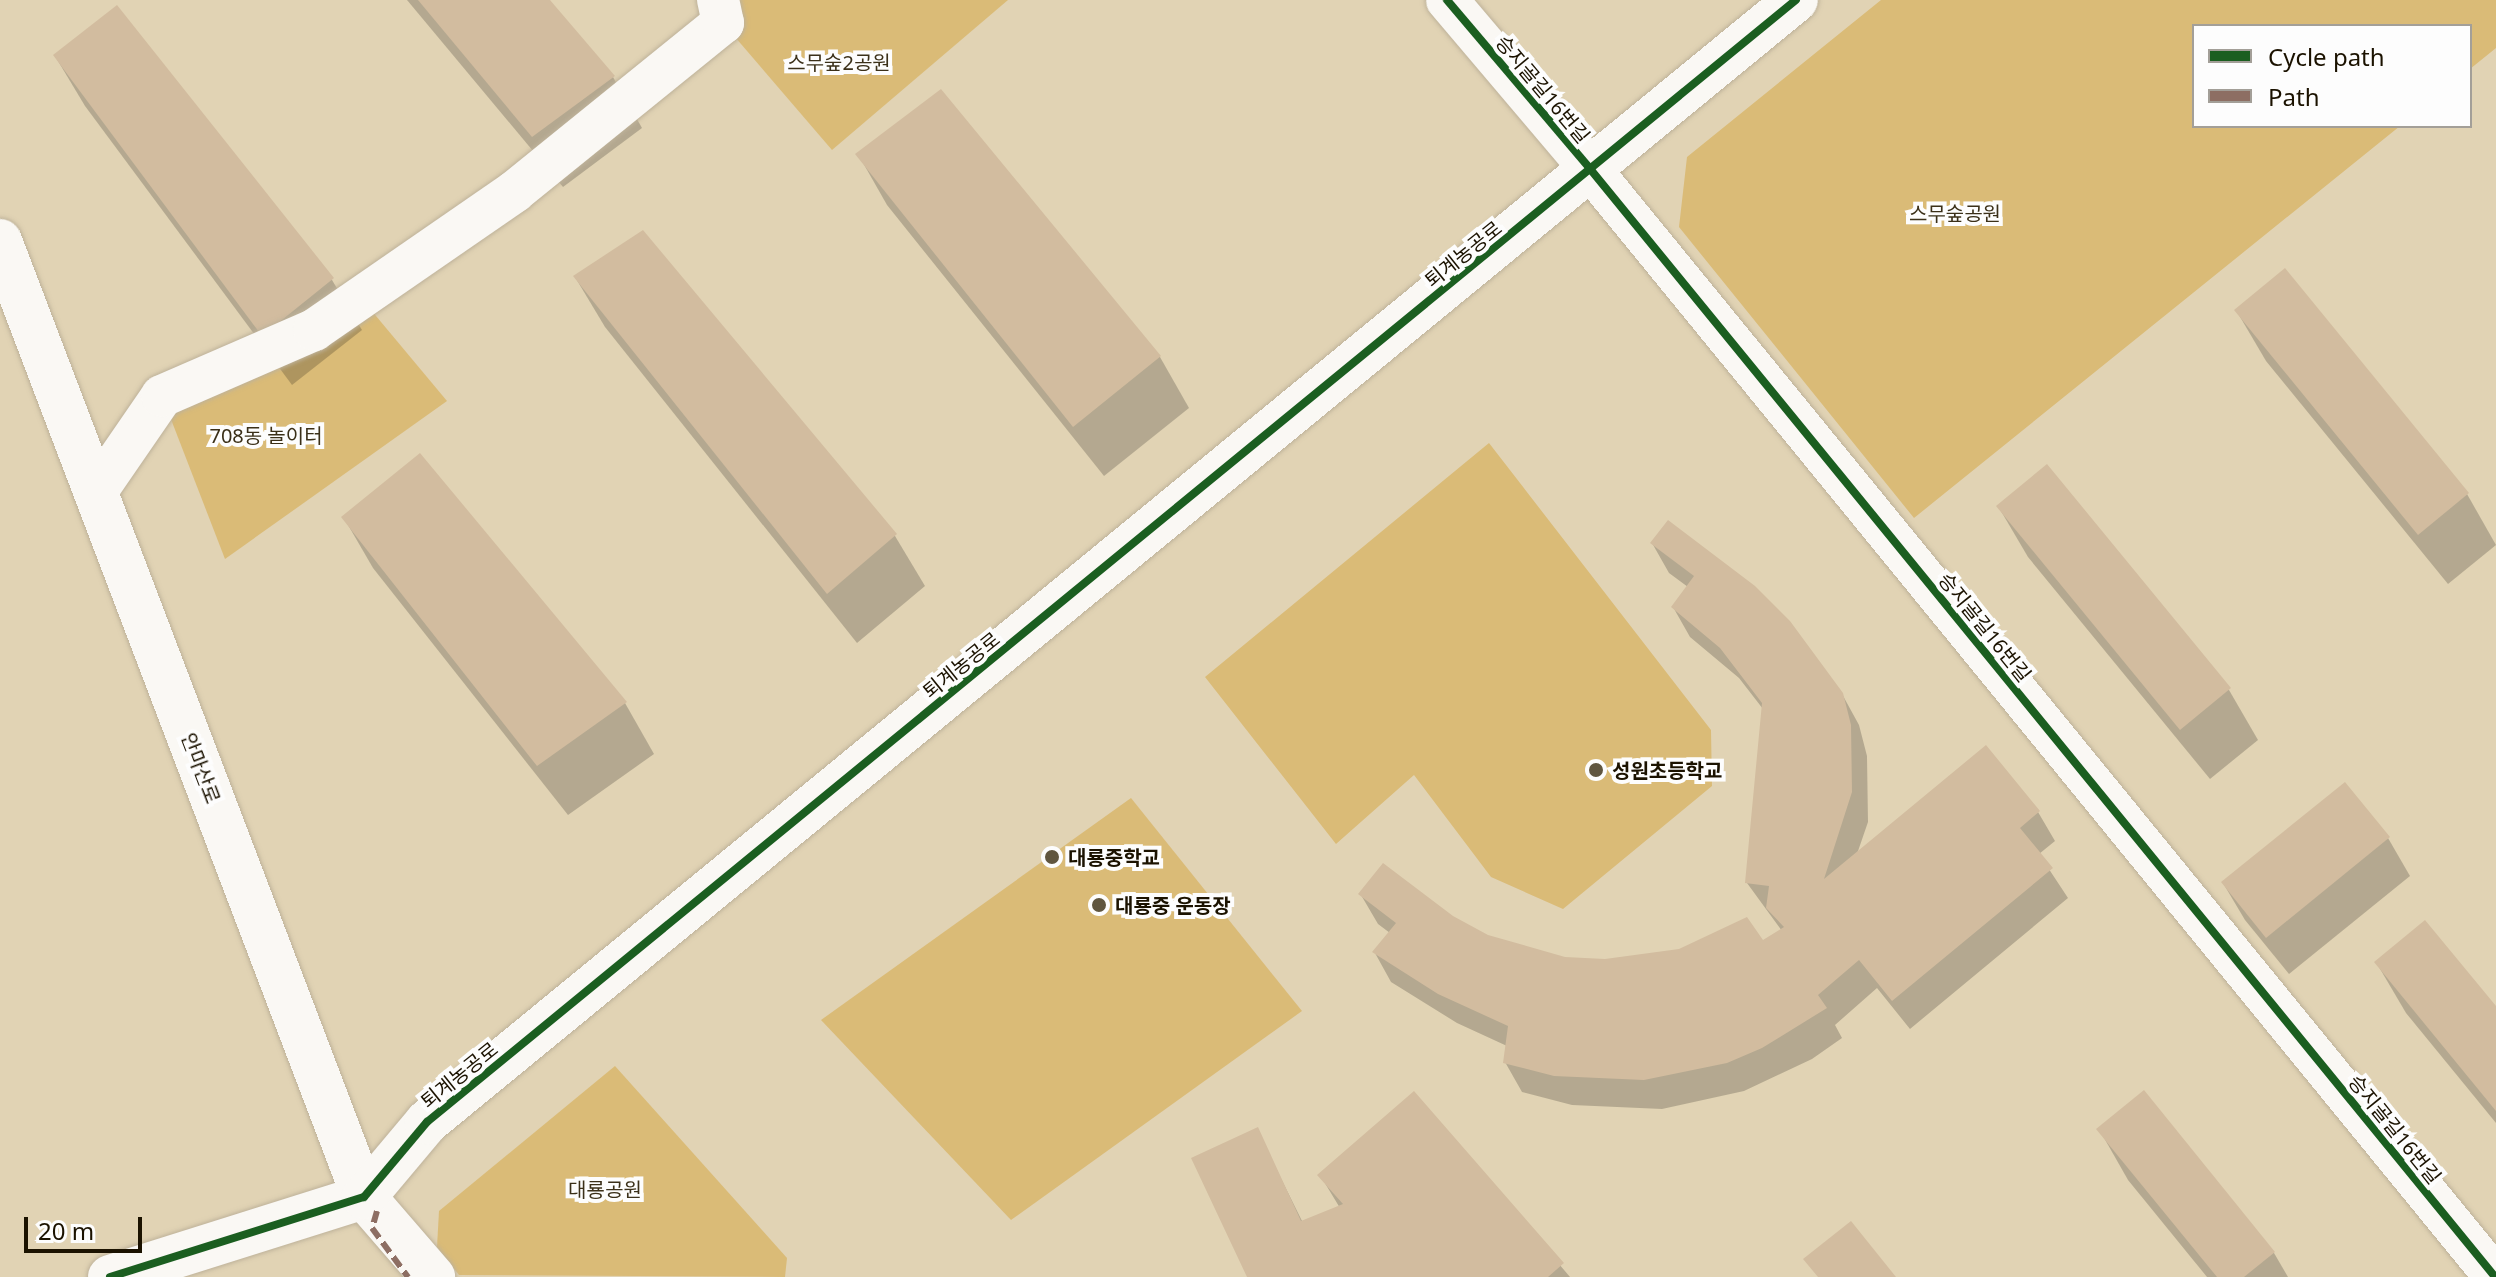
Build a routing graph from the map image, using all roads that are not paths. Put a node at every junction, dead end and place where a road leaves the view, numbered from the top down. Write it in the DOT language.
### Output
graph roads {
  1 [pos="718,0"];
  2 [pos="1447,0"];
  3 [pos="1796,0"];
  4 [pos="1591,170"];
  5 [pos="0,241"];
  6 [pos="96,492"];
  7 [pos="364,1197"];
  8 [pos="110,1277"];
  9 [pos="433,1277"];
  10 [pos="2495,1277"];
  1 -- 6 [label="street"];
  2 -- 4 [label="street, 승지골길16번길"];
  3 -- 4 [label="street, 퇴계농공로"];
  4 -- 7 [label="street, 퇴계농공로"];
  4 -- 10 [label="street, 승지골길16번길"];
  5 -- 6 [label="street, 안마산로"];
  6 -- 7 [label="street, 안마산로"];
  7 -- 8 [label="street"];
  7 -- 9 [label="street, 안마산로"];
}
